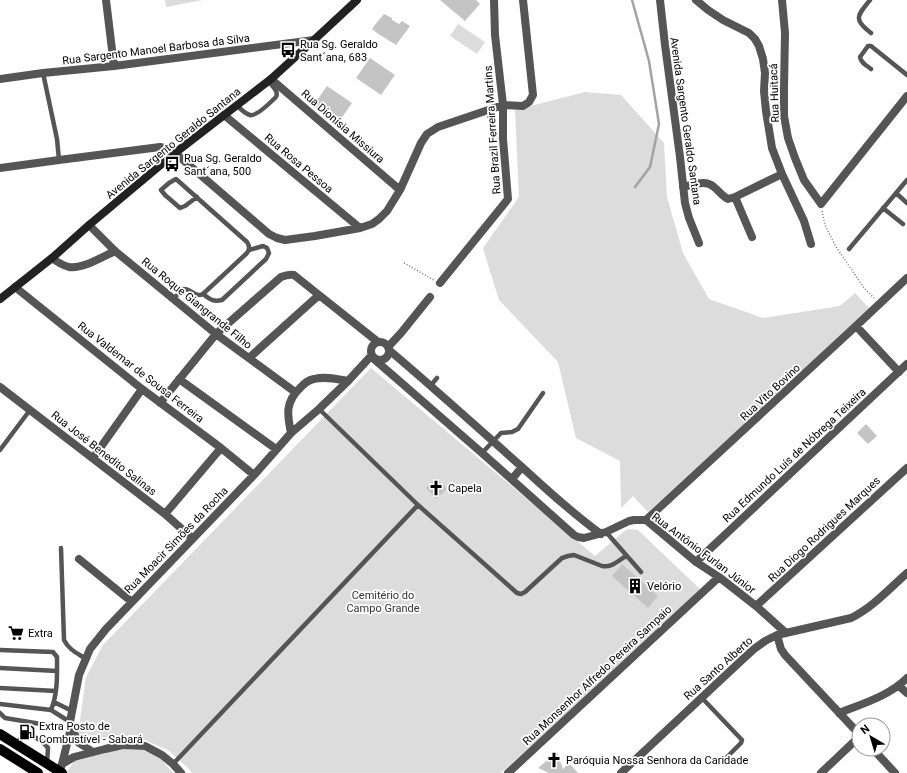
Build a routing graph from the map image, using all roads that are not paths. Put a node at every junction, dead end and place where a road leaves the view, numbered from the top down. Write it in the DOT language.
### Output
graph roads {
  1 [pos="106,0"];
  2 [pos="357,0"];
  3 [pos="494,0"];
  4 [pos="524,0"];
  5 [pos="660,0"];
  6 [pos="696,0"];
  7 [pos="782,0"];
  8 [pos="870,0"];
  9 [pos="871,33"];
  10 [pos="314,40"];
  11 [pos="114,66"];
  12 [pos="871,69"];
  13 [pos="43,73"];
  14 [pos="907,75"];
  15 [pos="0,79"];
  16 [pos="269,80"];
  17 [pos="907,96"];
  18 [pos="236,105"];
  19 [pos="504,106"];
  20 [pos="224,115"];
  21 [pos="175,152"];
  22 [pos="59,160"];
  23 [pos="0,168"];
  24 [pos="782,174"];
  25 [pos="907,180"];
  26 [pos="684,187"];
  27 [pos="400,190"];
  28 [pos="896,194"];
  29 [pos="197,197"];
  30 [pos="735,197"];
  31 [pos="907,203"];
  32 [pos="883,208"];
  33 [pos="903,224"];
  34 [pos="89,226"];
  35 [pos="360,228"];
  36 [pos="752,237"];
  37 [pos="699,243"];
  38 [pos="811,244"];
  39 [pos="849,248"];
  40 [pos="249,250"];
  41 [pos="115,251"];
  42 [pos="52,258"];
  43 [pos="907,278"];
  44 [pos="440,283"];
  45 [pos="15,287"];
  46 [pos="203,294"];
  47 [pos="319,295"];
  48 [pos="430,297"];
  49 [pos="0,299"];
  50 [pos="173,299"];
  51 [pos="856,326"];
  52 [pos="216,334"];
  53 [pos="378,342"];
  54 [pos="389,348"];
  55 [pos="373,357"];
  56 [pos="248,358"];
  57 [pos="907,364"];
  58 [pos="899,372"];
  59 [pos="437,378"];
  60 [pos="179,379"];
  61 [pos="348,381"];
  62 [pos="431,385"];
  63 [pos="0,387"];
  64 [pos="142,389"];
  65 [pos="295,392"];
  66 [pos="543,393"];
  67 [pos="160,403"];
  68 [pos="320,408"];
  69 [pos="30,410"];
  70 [pos="291,433"];
  71 [pos="493,441"];
  72 [pos="221,448"];
  73 [pos="276,449"];
  74 [pos="0,450"];
  75 [pos="482,453"];
  76 [pos="93,458"];
  77 [pos="522,467"];
  78 [pos="907,468"];
  79 [pos="254,475"];
  80 [pos="512,479"];
  81 [pos="418,505"];
  82 [pos="165,514"];
  83 [pos="646,520"];
  84 [pos="603,533"];
  85 [pos="192,538"];
  86 [pos="61,548"];
  87 [pos="626,556"];
  88 [pos="79,559"];
  89 [pos="696,562"];
  90 [pos="641,572"];
  91 [pos="907,574"];
  92 [pos="719,577"];
  93 [pos="132,602"];
  94 [pos="756,606"];
  95 [pos="786,633"];
  96 [pos="777,635"];
  97 [pos="0,650"];
  98 [pos="86,659"];
  99 [pos="0,668"];
  100 [pos="57,671"];
  101 [pos="907,678"];
  102 [pos="899,686"];
  103 [pos="0,688"];
  104 [pos="56,691"];
  105 [pos="907,693"];
  106 [pos="702,698"];
  107 [pos="54,702"];
  108 [pos="0,704"];
  109 [pos="51,710"];
  110 [pos="72,711"];
  111 [pos="0,713"];
  112 [pos="839,713"];
  113 [pos="70,725"];
  114 [pos="52,726"];
  115 [pos="851,727"];
  116 [pos="0,734"];
  117 [pos="16,743"];
  118 [pos="851,744"];
  119 [pos="0,749"];
  120 [pos="93,752"];
  121 [pos="880,757"];
  122 [pos="726,758"];
  123 [pos="47,763"];
  124 [pos="173,764"];
  125 [pos="60,770"];
  126 [pos="38,773"];
  127 [pos="181,773"];
  128 [pos="508,773"];
  129 [pos="622,773"];
  130 [pos="821,773"];
  131 [pos="895,773"];
  1 -- 11 [label="street"];
  2 -- 10 [label="street, Avenida Sargento Geraldo Santana"];
  3 -- 19 [label="street, Rua Brazil Ferreira Martins"];
  4 -- 19 [label="street"];
  5 -- 26 [label="street, Avenida Sargento Geraldo Santana"];
  6 -- 24 [label="street"];
  7 -- 17 [label="street, Rua Huitacá"];
  8 -- 9 [label="lane"];
  10 -- 11 [label="street, Rua Sargento Manoel Barbosa da Silva"];
  10 -- 16 [label="street, Avenida Sargento Geraldo Santana"];
  11 -- 13 [label="street, Rua Sargento Manoel Barbosa da Silva"];
  12 -- 14 [label="lane"];
  13 -- 15 [label="street, Rua Sargento Manoel Barbosa da Silva"];
  13 -- 22 [label="lane"];
  16 -- 18 [label="street, Avenida Sargento Geraldo Santana"];
  16 -- 18 [label="lane"];
  16 -- 27 [label="street, Rua Dionísia Missiura"];
  18 -- 20 [label="street, Avenida Sargento Geraldo Santana"];
  19 -- 27 [label="street"];
  19 -- 44 [label="street, Rua Brazil Ferreira Martins"];
  20 -- 21 [label="street, Avenida Sargento Geraldo Santana"];
  20 -- 35 [label="street, Rua Rosa Pessoa"];
  21 -- 22 [label="street"];
  21 -- 34 [label="street, Avenida Sargento Geraldo Santana"];
  21 -- 35 [label="street"];
  22 -- 23 [label="street"];
  24 -- 30 [label="street"];
  24 -- 38 [label="street"];
  25 -- 28 [label="lane"];
  26 -- 30 [label="street"];
  26 -- 37 [label="street, Avenida Sargento Geraldo Santana"];
  27 -- 35 [label="street"];
  28 -- 31 [label="lane"];
  28 -- 32 [label="lane"];
  29 -- 29 [label="lane"];
  29 -- 40 [label="lane"];
  30 -- 36 [label="street"];
  32 -- 33 [label="lane"];
  32 -- 39 [label="lane"];
  34 -- 41 [label="street, Rua Roque Giangrande Filho"];
  34 -- 42 [label="street, Avenida Sargento Geraldo Santana"];
  40 -- 46 [label="lane"];
  40 -- 46 [label="lane"];
  41 -- 42 [label="street"];
  41 -- 50 [label="street, Rua Roque Giangrande Filho"];
  42 -- 45 [label="street, Avenida Sargento Geraldo Santana"];
  43 -- 51 [label="street, Rua Vito Bovino"];
  45 -- 49 [label="street, Avenida Sargento Geraldo Santana"];
  45 -- 64 [label="street, Rua Valdemar de Sousa Ferreira"];
  46 -- 50 [label="lane"];
  47 -- 52 [label="street"];
  47 -- 53 [label="street"];
  47 -- 56 [label="street"];
  48 -- 54 [label="street"];
  50 -- 52 [label="street, Rua Roque Giangrande Filho"];
  51 -- 58 [label="street"];
  51 -- 83 [label="street, Rua Vito Bovino"];
  52 -- 56 [label="street, Rua Roque Giangrande Filho"];
  52 -- 60 [label="street"];
  53 -- 54 [label="street"];
  53 -- 55 [label="street"];
  54 -- 55 [label="street"];
  54 -- 62 [label="street"];
  55 -- 61 [label="street, Rua Moacir Simões da Rocha"];
  55 -- 75 [label="street, Rua Antônio Furlan Júnior"];
  56 -- 65 [label="street, Rua Roque Giangrande Filho"];
  57 -- 58 [label="street, Rua Edmundo Luís de Nóbrega Teixeira"];
  58 -- 89 [label="street, Rua Edmundo Luís de Nóbrega Teixeira"];
  59 -- 62 [label="lane"];
  60 -- 67 [label="street"];
  60 -- 73 [label="street"];
  61 -- 65 [label="street"];
  61 -- 68 [label="street, Rua Moacir Simões da Rocha"];
  62 -- 71 [label="street"];
  63 -- 69 [label="street, Rua José Benedito Salinas"];
  64 -- 67 [label="street, Rua Valdemar de Sousa Ferreira"];
  64 -- 76 [label="street"];
  65 -- 70 [label="street"];
  66 -- 71 [label="lane"];
  67 -- 72 [label="street, Rua Valdemar de Sousa Ferreira"];
  68 -- 70 [label="street, Rua Moacir Simões da Rocha"];
  68 -- 81 [label="lane"];
  69 -- 74 [label="lane"];
  69 -- 76 [label="street, Rua José Benedito Salinas"];
  70 -- 73 [label="street, Rua Moacir Simões da Rocha"];
  71 -- 75 [label="lane"];
  71 -- 77 [label="street"];
  72 -- 79 [label="street, Rua Valdemar de Sousa Ferreira"];
  72 -- 82 [label="street"];
  73 -- 79 [label="street, Rua Moacir Simões da Rocha"];
  75 -- 80 [label="street, Rua Antônio Furlan Júnior"];
  76 -- 82 [label="street, Rua José Benedito Salinas"];
  77 -- 80 [label="street"];
  77 -- 84 [label="street"];
  78 -- 94 [label="street, Rua Diogo Rodrigues Marques"];
  79 -- 85 [label="street, Rua Moacir Simões da Rocha"];
  80 -- 84 [label="street, Rua Antônio Furlan Júnior"];
  81 -- 87 [label="lane"];
  81 -- 124 [label="lane"];
  82 -- 85 [label="street, Rua José Benedito Salinas"];
  83 -- 84 [label="street, Rua Antônio Furlan Júnior"];
  83 -- 89 [label="street, Rua Antônio Furlan Júnior"];
  84 -- 87 [label="lane"];
  85 -- 93 [label="street, Rua Moacir Simões da Rocha"];
  86 -- 98 [label="lane"];
  87 -- 90 [label="lane"];
  88 -- 93 [label="street"];
  89 -- 92 [label="street, Rua Antônio Furlan Júnior"];
  91 -- 95 [label="street, Rua Santo Alberto"];
  92 -- 94 [label="street, Rua Antônio Furlan Júnior"];
  92 -- 128 [label="street, Rua Monsenhor Alfredo Pereira Sampaio"];
  93 -- 98 [label="street, Rua Moacir Simões da Rocha"];
  94 -- 95 [label="street, Rua Antônio Furlan Júnior"];
  95 -- 96 [label="street, Rua Santo Alberto"];
  96 -- 106 [label="street, Rua Santo Alberto"];
  96 -- 112 [label="street"];
  97 -- 100 [label="lane"];
  98 -- 110 [label="street, Rua Moacir Simões da Rocha"];
  99 -- 100 [label="lane"];
  100 -- 104 [label="lane"];
  101 -- 102 [label="street"];
  102 -- 105 [label="street"];
  102 -- 112 [label="street"];
  103 -- 104 [label="lane"];
  104 -- 107 [label="lane"];
  106 -- 122 [label="lane"];
  106 -- 129 [label="street, Rua Santo Alberto"];
  107 -- 109 [label="lane"];
  107 -- 110 [label="lane"];
  108 -- 109 [label="lane"];
  109 -- 113 [label="lane"];
  110 -- 113 [label="street, Rua Moacir Simões da Rocha"];
  111 -- 114 [label="lane"];
  112 -- 115 [label="street"];
  113 -- 120 [label="street"];
  113 -- 125 [label="street, Rua Moacir Simões da Rocha"];
  116 -- 117 [label="main road"];
  117 -- 123 [label="main road"];
  117 -- 123 [label="lane"];
  118 -- 130 [label="street"];
  119 -- 126 [label="main road"];
  120 -- 124 [label="street"];
  120 -- 125 [label="street"];
  121 -- 131 [label="street"];
  123 -- 125 [label="main road"];
  124 -- 127 [label="street"];
}
